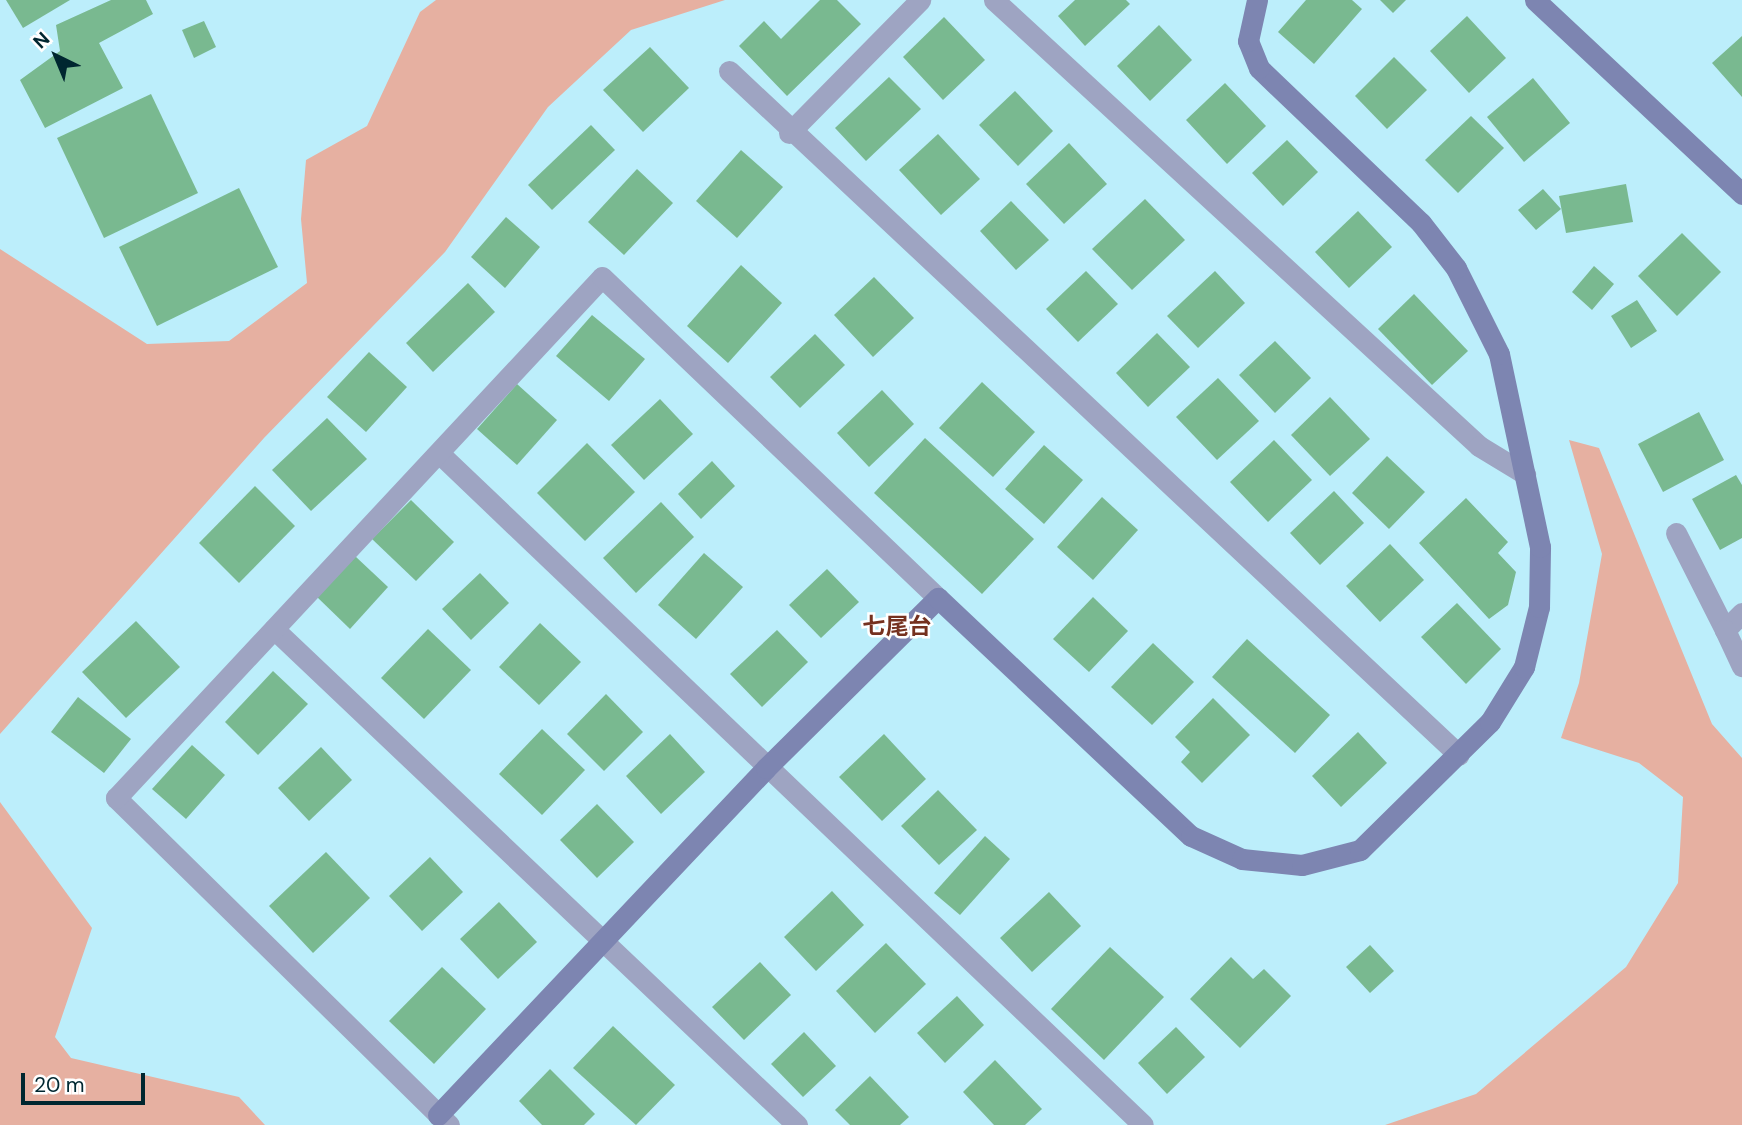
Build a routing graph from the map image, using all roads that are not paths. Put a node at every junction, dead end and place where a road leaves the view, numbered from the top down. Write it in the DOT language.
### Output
graph roads {
  1 [pos="919,0"];
  2 [pos="993,0"];
  3 [pos="1257,0"];
  4 [pos="1535,0"];
  5 [pos="729,71"];
  6 [pos="789,133"];
  7 [pos="1742,194"];
  8 [pos="441,455"];
  9 [pos="1525,474"];
  10 [pos="1676,533"];
  11 [pos="939,598"];
  12 [pos="1742,613"];
  13 [pos="274,629"];
  14 [pos="1725,630"];
  15 [pos="1742,666"];
  16 [pos="1459,755"];
  17 [pos="766,768"];
  18 [pos="603,942"];
  19 [pos="443,1120"];
  20 [pos="797,1125"];
  21 [pos="1143,1125"];
  1 -- 6 [label="street"];
  2 -- 9 [label="street"];
  3 -- 9 [label="street"];
  4 -- 7 [label="street"];
  5 -- 6 [label="street"];
  6 -- 16 [label="street"];
  8 -- 11 [label="street"];
  8 -- 13 [label="street"];
  8 -- 17 [label="street"];
  9 -- 16 [label="street"];
  10 -- 14 [label="street"];
  11 -- 16 [label="street"];
  11 -- 17 [label="street"];
  12 -- 14 [label="street"];
  13 -- 18 [label="street"];
  13 -- 19 [label="street"];
  14 -- 15 [label="street"];
  17 -- 18 [label="street"];
  17 -- 21 [label="street"];
  18 -- 19 [label="street"];
  18 -- 20 [label="street"];
}
